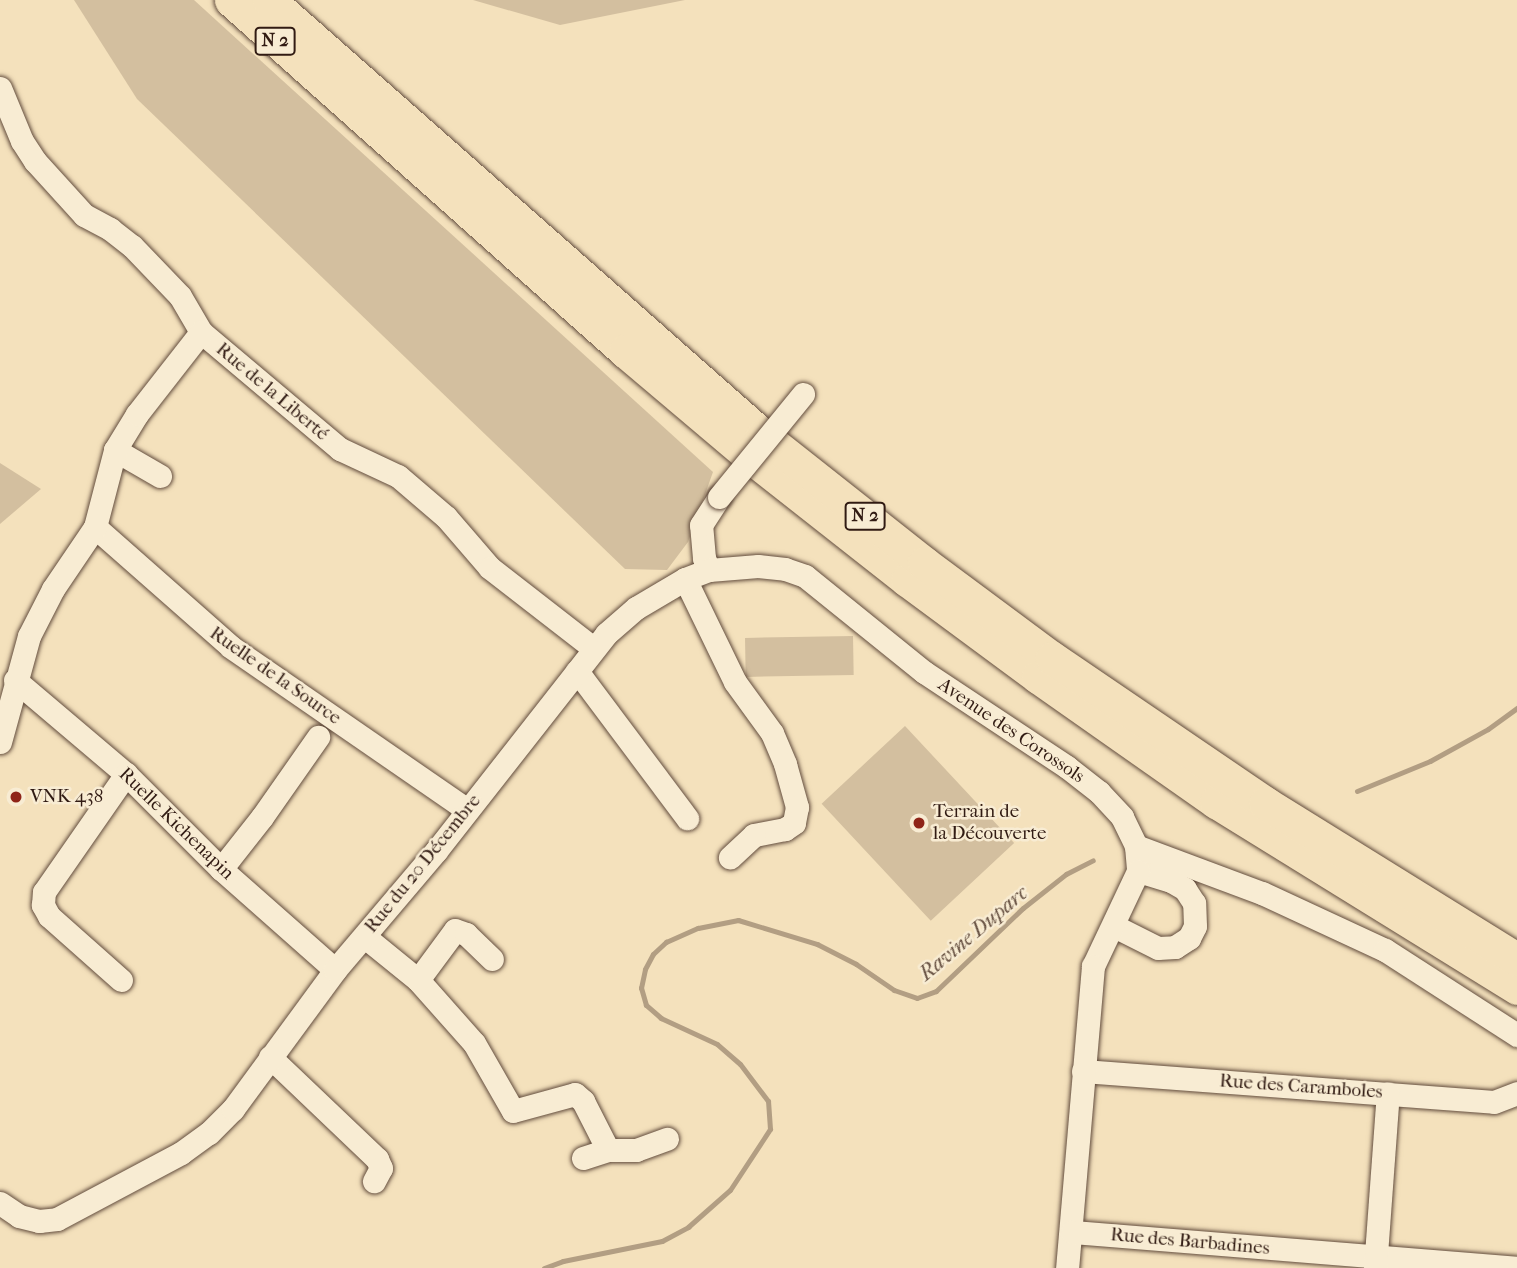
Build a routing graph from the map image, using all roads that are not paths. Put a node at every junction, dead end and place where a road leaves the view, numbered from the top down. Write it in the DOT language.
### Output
graph roads {
  1 [pos="231,0"];
  2 [pos="269,0"];
  3 [pos="0,88"];
  4 [pos="201,332"];
  5 [pos="803,394"];
  6 [pos="116,450"];
  7 [pos="160,476"];
  8 [pos="96,527"];
  9 [pos="924,562"];
  10 [pos="709,570"];
  11 [pos="685,579"];
  12 [pos="593,648"];
  13 [pos="577,671"];
  14 [pos="16,680"];
  15 [pos="318,737"];
  16 [pos="0,742"];
  17 [pos="126,774"];
  18 [pos="467,810"];
  19 [pos="687,818"];
  20 [pos="1136,846"];
  21 [pos="730,856"];
  22 [pos="221,869"];
  23 [pos="1139,871"];
  24 [pos="1329,874"];
  25 [pos="1114,926"];
  26 [pos="365,937"];
  27 [pos="1517,939"];
  28 [pos="492,959"];
  29 [pos="1517,959"];
  30 [pos="335,970"];
  31 [pos="121,980"];
  32 [pos="418,980"];
  33 [pos="1517,988"];
  34 [pos="1517,1012"];
  35 [pos="1517,1035"];
  36 [pos="270,1057"];
  37 [pos="1083,1071"];
  38 [pos="1388,1093"];
  39 [pos="1517,1093"];
  40 [pos="667,1139"];
  41 [pos="608,1150"];
  42 [pos="583,1158"];
  43 [pos="374,1181"];
  44 [pos="0,1203"];
  45 [pos="1072,1232"];
  46 [pos="1375,1263"];
  47 [pos="1067,1268"];
  48 [pos="1517,1268"];
  1 -- 24 [label="highway, N 2"];
  2 -- 9 [label="highway, N 2"];
  3 -- 4 [label="street, Rue de la Liberté"];
  4 -- 6 [label="street"];
  4 -- 12 [label="street, Rue de la Liberté"];
  5 -- 10 [label="street, bridge"];
  6 -- 7 [label="street"];
  6 -- 8 [label="street"];
  8 -- 14 [label="street"];
  8 -- 18 [label="street, Ruelle de la Source"];
  9 -- 27 [label="highway"];
  9 -- 29 [label="highway, N 2"];
  10 -- 11 [label="street, Rue du 20 Décembre"];
  10 -- 20 [label="street, Avenue des Corossols"];
  11 -- 12 [label="street, Rue du 20 Décembre"];
  11 -- 21 [label="street"];
  12 -- 13 [label="street, Rue du 20 Décembre"];
  13 -- 18 [label="street, Rue du 20 Décembre"];
  13 -- 19 [label="street"];
  14 -- 16 [label="street"];
  14 -- 17 [label="street, Ruelle Kichenapin"];
  15 -- 22 [label="street"];
  17 -- 22 [label="street, Ruelle Kichenapin"];
  17 -- 31 [label="street"];
  18 -- 26 [label="street, Rue du 20 Décembre"];
  20 -- 23 [label="street, Avenue des Corossols"];
  20 -- 35 [label="street"];
  22 -- 30 [label="street, Ruelle Kichenapin"];
  23 -- 25 [label="street"];
  23 -- 25 [label="street"];
  24 -- 33 [label="highway, N 2"];
  24 -- 34 [label="highway"];
  25 -- 37 [label="street"];
  26 -- 30 [label="street, Rue du 20 Décembre"];
  26 -- 32 [label="street"];
  28 -- 32 [label="street"];
  30 -- 36 [label="street, Rue du 20 Décembre"];
  32 -- 41 [label="street"];
  36 -- 43 [label="street"];
  36 -- 44 [label="street, Rue du 20 Décembre"];
  37 -- 38 [label="street, Rue des Caramboles"];
  37 -- 45 [label="street"];
  38 -- 39 [label="street, Rue des Caramboles"];
  38 -- 46 [label="street"];
  40 -- 41 [label="street"];
  41 -- 42 [label="street"];
  45 -- 46 [label="street, Rue des Barbadines"];
  45 -- 47 [label="street"];
  46 -- 48 [label="street, Rue des Barbadines"];
}
